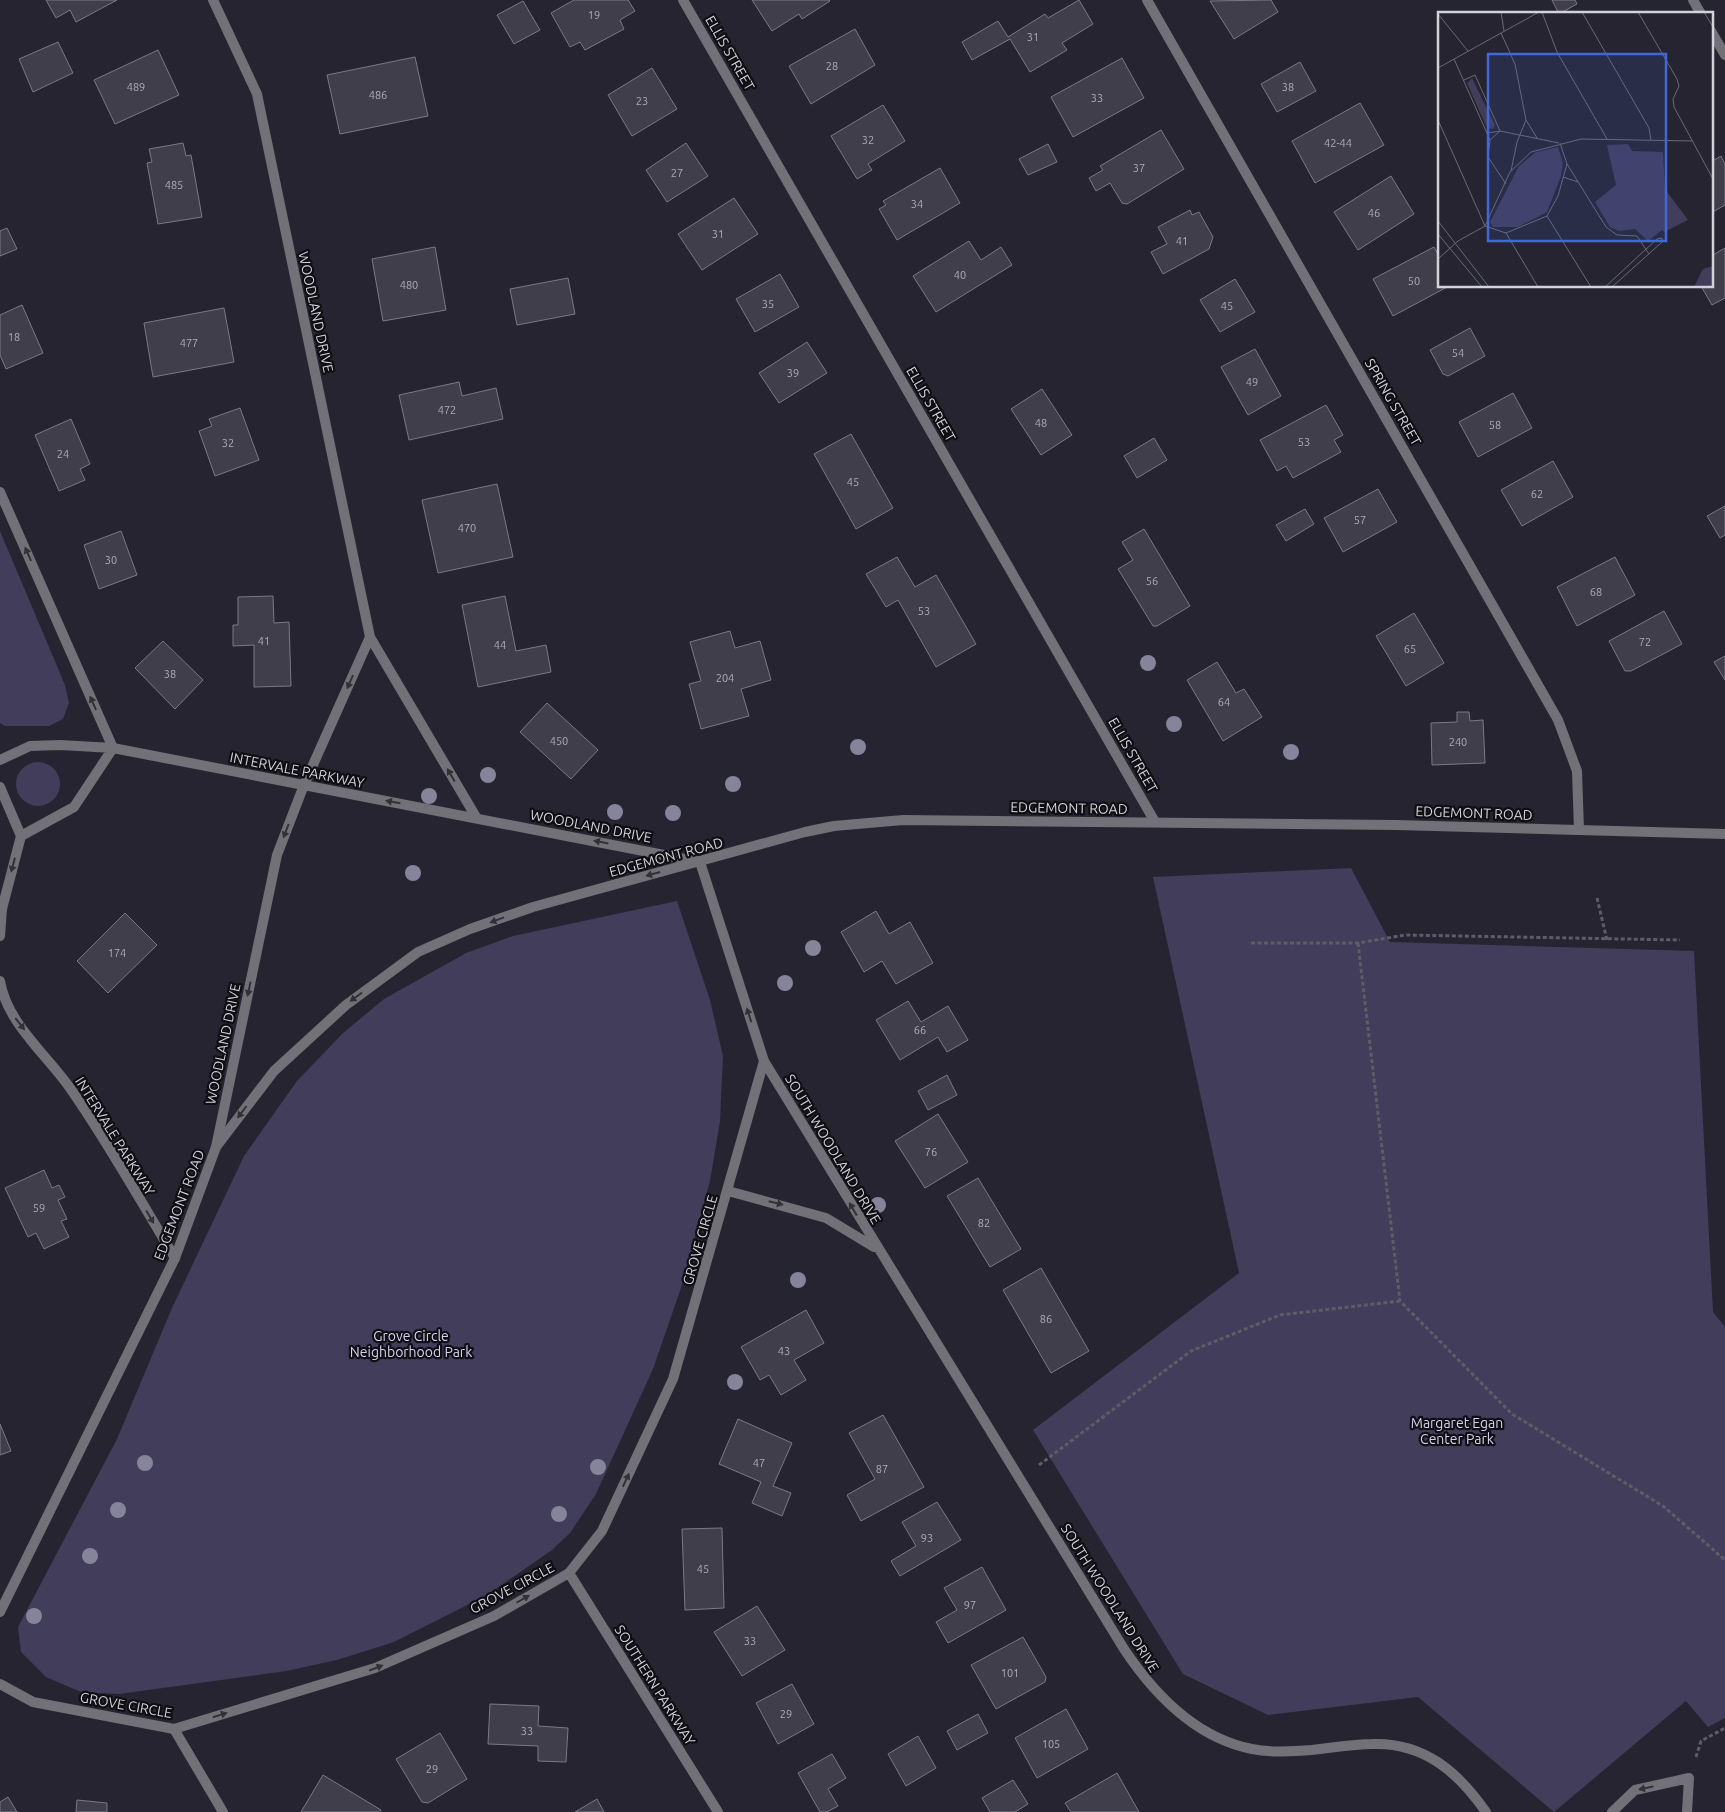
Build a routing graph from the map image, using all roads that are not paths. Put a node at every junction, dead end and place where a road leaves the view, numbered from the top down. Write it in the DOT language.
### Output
graph roads {
  1 [pos="213,0"];
  2 [pos="683,0"];
  3 [pos="1147,0"];
  4 [pos="1693,0"];
  5 [pos="1700,12"];
  6 [pos="1712,33"];
  7 [pos="1725,55"];
  8 [pos="0,492"];
  9 [pos="370,637"];
  10 [pos="113,748"];
  11 [pos="0,760"];
  12 [pos="304,786"];
  13 [pos="0,787"];
  14 [pos="476,817"];
  15 [pos="1155,822"];
  16 [pos="1579,830"];
  17 [pos="1725,834"];
  18 [pos="21,836"];
  19 [pos="700,862"];
  20 [pos="0,936"];
  21 [pos="0,981"];
  22 [pos="764,1061"];
  23 [pos="216,1147"];
  24 [pos="728,1191"];
  25 [pos="878,1250"];
  26 [pos="175,1258"];
  27 [pos="569,1573"];
  28 [pos="0,1612"];
  29 [pos="0,1684"];
  30 [pos="174,1729"];
  31 [pos="223,1812"];
  32 [pos="718,1812"];
  33 [pos="1486,1812"];
  34 [pos="1612,1812"];
  35 [pos="1687,1812"];
  1 -- 9 [label="street, WOODLAND DRIVE"];
  2 -- 15 [label="street, ELLIS STREET"];
  3 -- 16 [label="street, SPRING STREET"];
  4 -- 5 [label="street"];
  6 -- 7 [label="street"];
  10 -- 8 [label="street, one-way"];
  9 -- 12 [label="street, WOODLAND DRIVE, one-way"];
  14 -- 9 [label="street, WOODLAND DRIVE, one-way"];
  10 -- 11 [label="street, INTERVALE PARKWAY"];
  10 -- 12 [label="street, INTERVALE PARKWAY"];
  10 -- 18 [label="street"];
  14 -- 12 [label="street, INTERVALE PARKWAY, one-way"];
  12 -- 23 [label="street, WOODLAND DRIVE, one-way"];
  13 -- 18 [label="street"];
  19 -- 14 [label="street, WOODLAND DRIVE, one-way"];
  15 -- 16 [label="street, EDGEMONT ROAD"];
  15 -- 19 [label="street, EDGEMONT ROAD"];
  16 -- 17 [label="street, EDGEMONT ROAD"];
  18 -- 20 [label="street, one-way"];
  22 -- 19 [label="street, one-way"];
  19 -- 23 [label="street, EDGEMONT ROAD, one-way"];
  21 -- 26 [label="street, INTERVALE PARKWAY, one-way"];
  22 -- 24 [label="street, GROVE CIRCLE"];
  25 -- 22 [label="street, SOUTH WOODLAND DRIVE, one-way"];
  23 -- 26 [label="street, EDGEMONT ROAD"];
  24 -- 25 [label="street, SOUTH WOODLAND DRIVE, one-way"];
  27 -- 24 [label="street, GROVE CIRCLE, one-way"];
  25 -- 33 [label="street, SOUTH WOODLAND DRIVE"];
  26 -- 28 [label="street, EDGEMONT ROAD"];
  30 -- 27 [label="street, GROVE CIRCLE, one-way"];
  27 -- 32 [label="street, SOUTHERN PARKWAY"];
  29 -- 30 [label="street, GROVE CIRCLE"];
  30 -- 31 [label="street"];
  35 -- 34 [label="street, one-way"];
}
